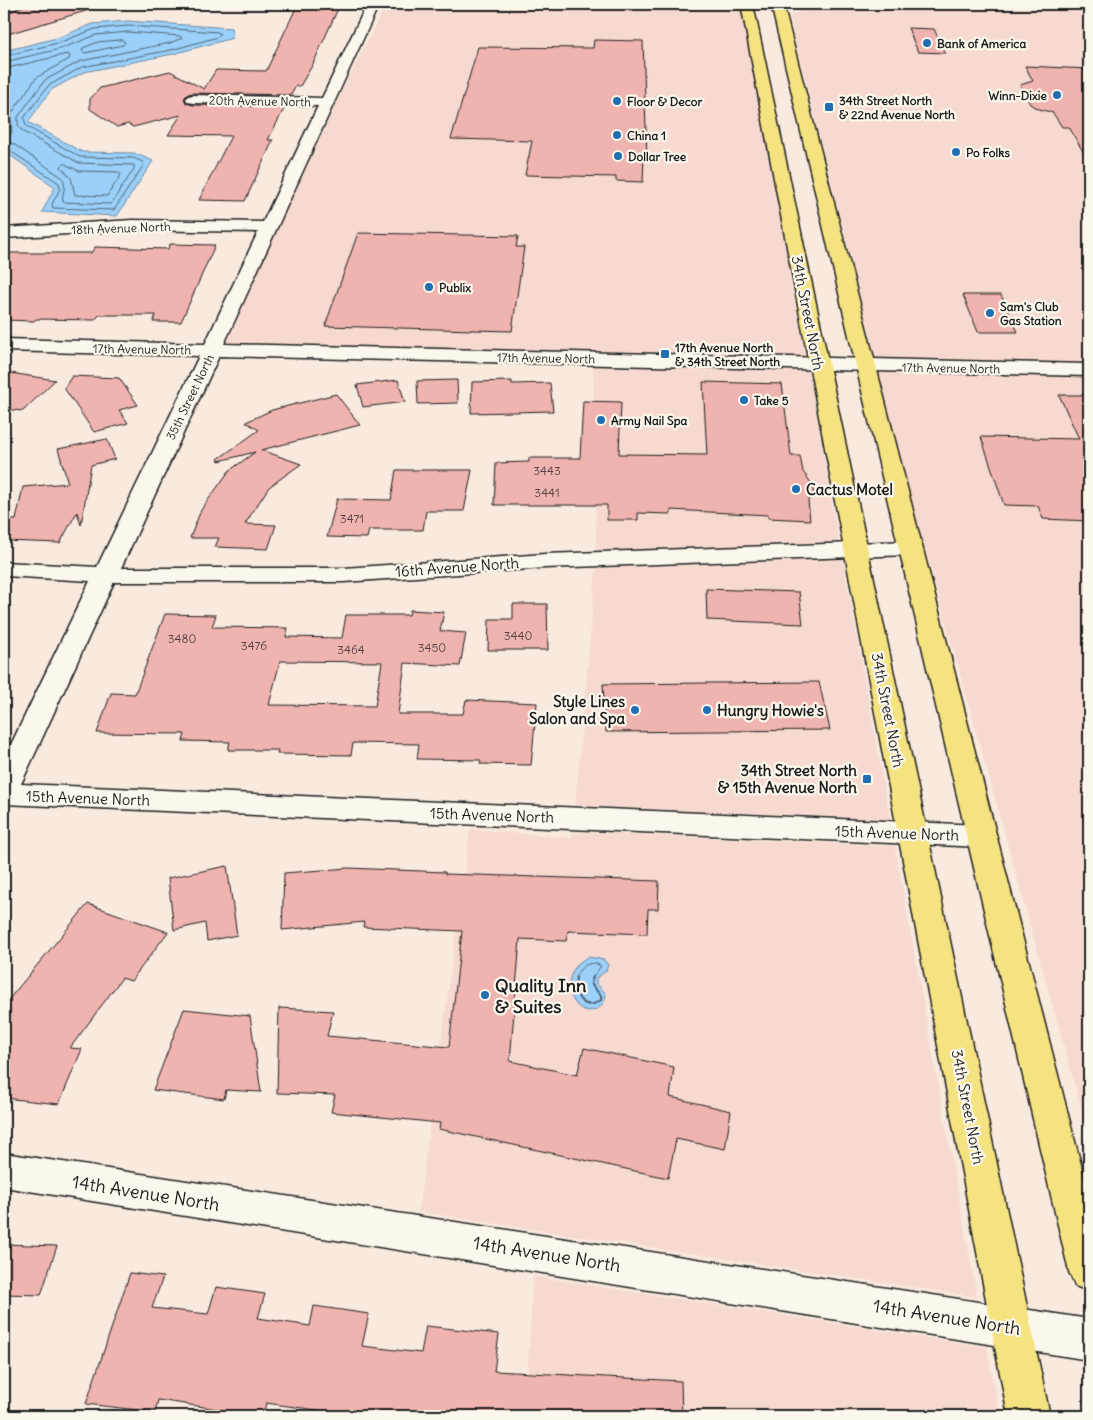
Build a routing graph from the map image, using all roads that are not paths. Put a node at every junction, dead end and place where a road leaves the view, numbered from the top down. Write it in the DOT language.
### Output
graph roads {
  1 [pos="373,4"];
  2 [pos="747,4"];
  3 [pos="777,4"];
  4 [pos="765,94"];
  5 [pos="800,97"];
  6 [pos="193,100"];
  7 [pos="327,102"];
  8 [pos="268,227"];
  9 [pos="4,233"];
  10 [pos="4,345"];
  11 [pos="212,350"];
  12 [pos="819,365"];
  13 [pos="867,366"];
  14 [pos="1089,370"];
  15 [pos="910,548"];
  16 [pos="856,550"];
  17 [pos="4,569"];
  18 [pos="105,575"];
  19 [pos="4,789"];
  20 [pos="4,794"];
  21 [pos="913,834"];
  22 [pos="981,836"];
  23 [pos="4,1170"];
  24 [pos="1089,1272"];
  25 [pos="1011,1326"];
  26 [pos="1089,1340"];
  27 [pos="1029,1416"];
  1 -- 7 [label="street, 35th Street North"];
  2 -- 4 [label="highway, 34th Street North"];
  3 -- 5 [label="highway"];
  4 -- 5 [label="highway"];
  4 -- 12 [label="highway, 34th Street North"];
  5 -- 13 [label="highway"];
  6 -- 7 [label="street, 20th Avenue North"];
  7 -- 8 [label="street, 35th Street North"];
  8 -- 9 [label="street, 18th Avenue North"];
  8 -- 11 [label="street, 35th Street North"];
  10 -- 11 [label="street, 17th Avenue North"];
  11 -- 12 [label="street, 17th Avenue North"];
  11 -- 18 [label="street, 35th Street North"];
  12 -- 13 [label="street, 17th Avenue North"];
  12 -- 16 [label="highway, 34th Street North"];
  13 -- 14 [label="street, 17th Avenue North"];
  13 -- 15 [label="highway"];
  15 -- 16 [label="street, 16th Avenue North"];
  15 -- 22 [label="highway"];
  16 -- 18 [label="street, 16th Avenue North"];
  16 -- 21 [label="highway, 34th Street North"];
  17 -- 18 [label="street, 16th Avenue North"];
  18 -- 19 [label="street, 35th Street North"];
  20 -- 21 [label="street, 15th Avenue North"];
  21 -- 22 [label="street, 15th Avenue North"];
  21 -- 25 [label="highway, 34th Street North"];
  22 -- 24 [label="highway"];
  23 -- 25 [label="street, 14th Avenue North"];
  25 -- 26 [label="street, 14th Avenue North"];
  25 -- 27 [label="highway, 34th Street North"];
}
